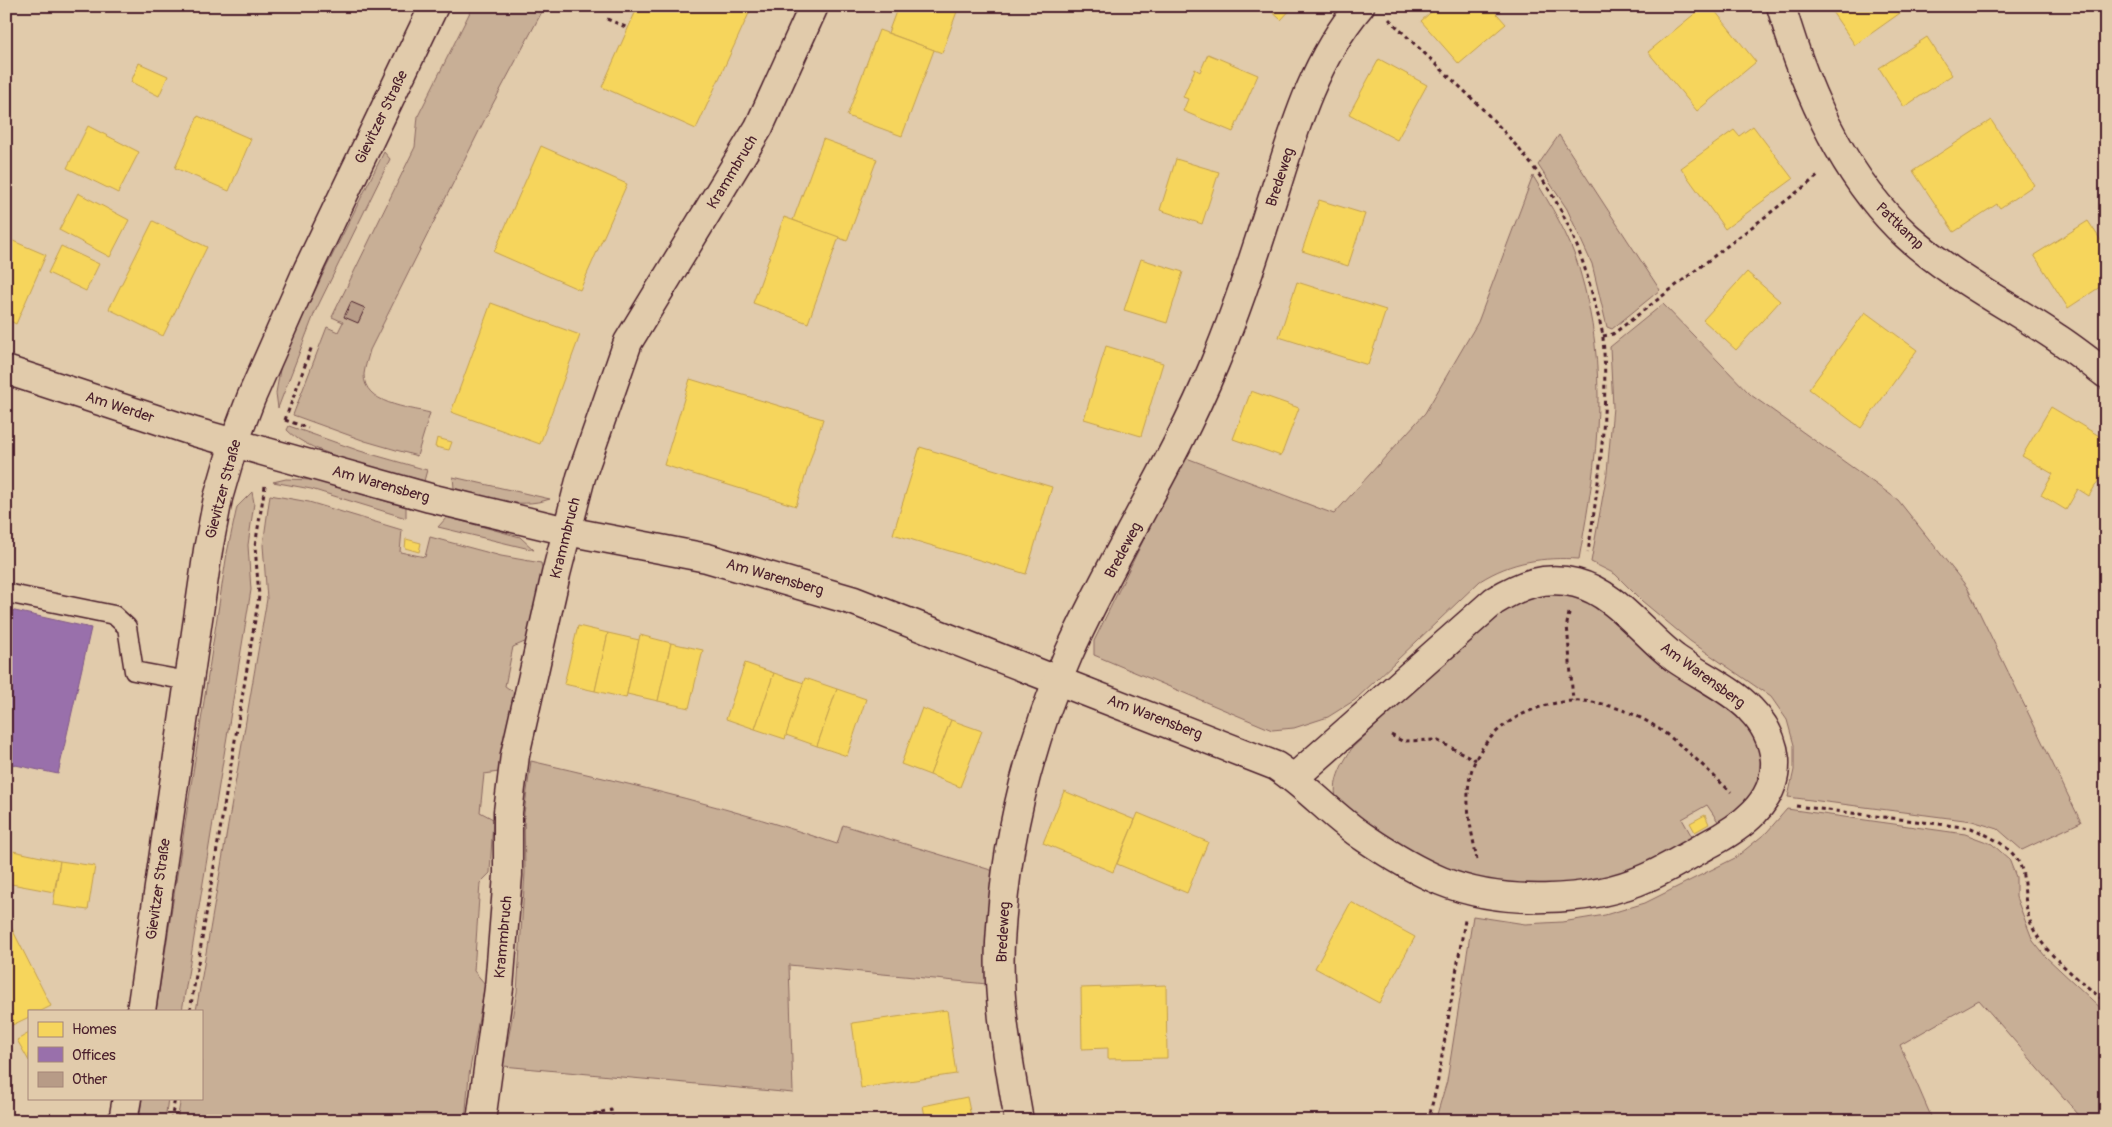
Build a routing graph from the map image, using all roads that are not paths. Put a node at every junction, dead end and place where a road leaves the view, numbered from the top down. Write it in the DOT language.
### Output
graph roads {
  1 [pos="434,6"];
  2 [pos="814,6"];
  3 [pos="1360,6"];
  4 [pos="1781,6"];
  5 [pos="6,370"];
  6 [pos="2106,374"];
  7 [pos="234,443"];
  8 [pos="567,530"];
  9 [pos="6,593"];
  10 [pos="1058,680"];
  11 [pos="188,681"];
  12 [pos="1294,778"];
  13 [pos="141,1010"];
  14 [pos="127,1100"];
  15 [pos="123,1121"];
  16 [pos="481,1121"];
  17 [pos="1019,1121"];
  1 -- 7 [label="street, Gievitzer Straße"];
  2 -- 8 [label="street, Krammbruch"];
  3 -- 10 [label="street, Bredeweg"];
  4 -- 6 [label="street, Pattkamp"];
  5 -- 7 [label="street, Am Werder"];
  7 -- 8 [label="street, Am Warensberg"];
  7 -- 11 [label="street, Gievitzer Straße"];
  8 -- 10 [label="street, Am Warensberg"];
  8 -- 16 [label="street, Krammbruch"];
  9 -- 11 [label="lane"];
  10 -- 12 [label="street, Am Warensberg"];
  10 -- 17 [label="street, Bredeweg"];
  11 -- 13 [label="street, Gievitzer Straße"];
  12 -- 12 [label="street, Am Warensberg"];
  14 -- 15 [label="street"];
}
